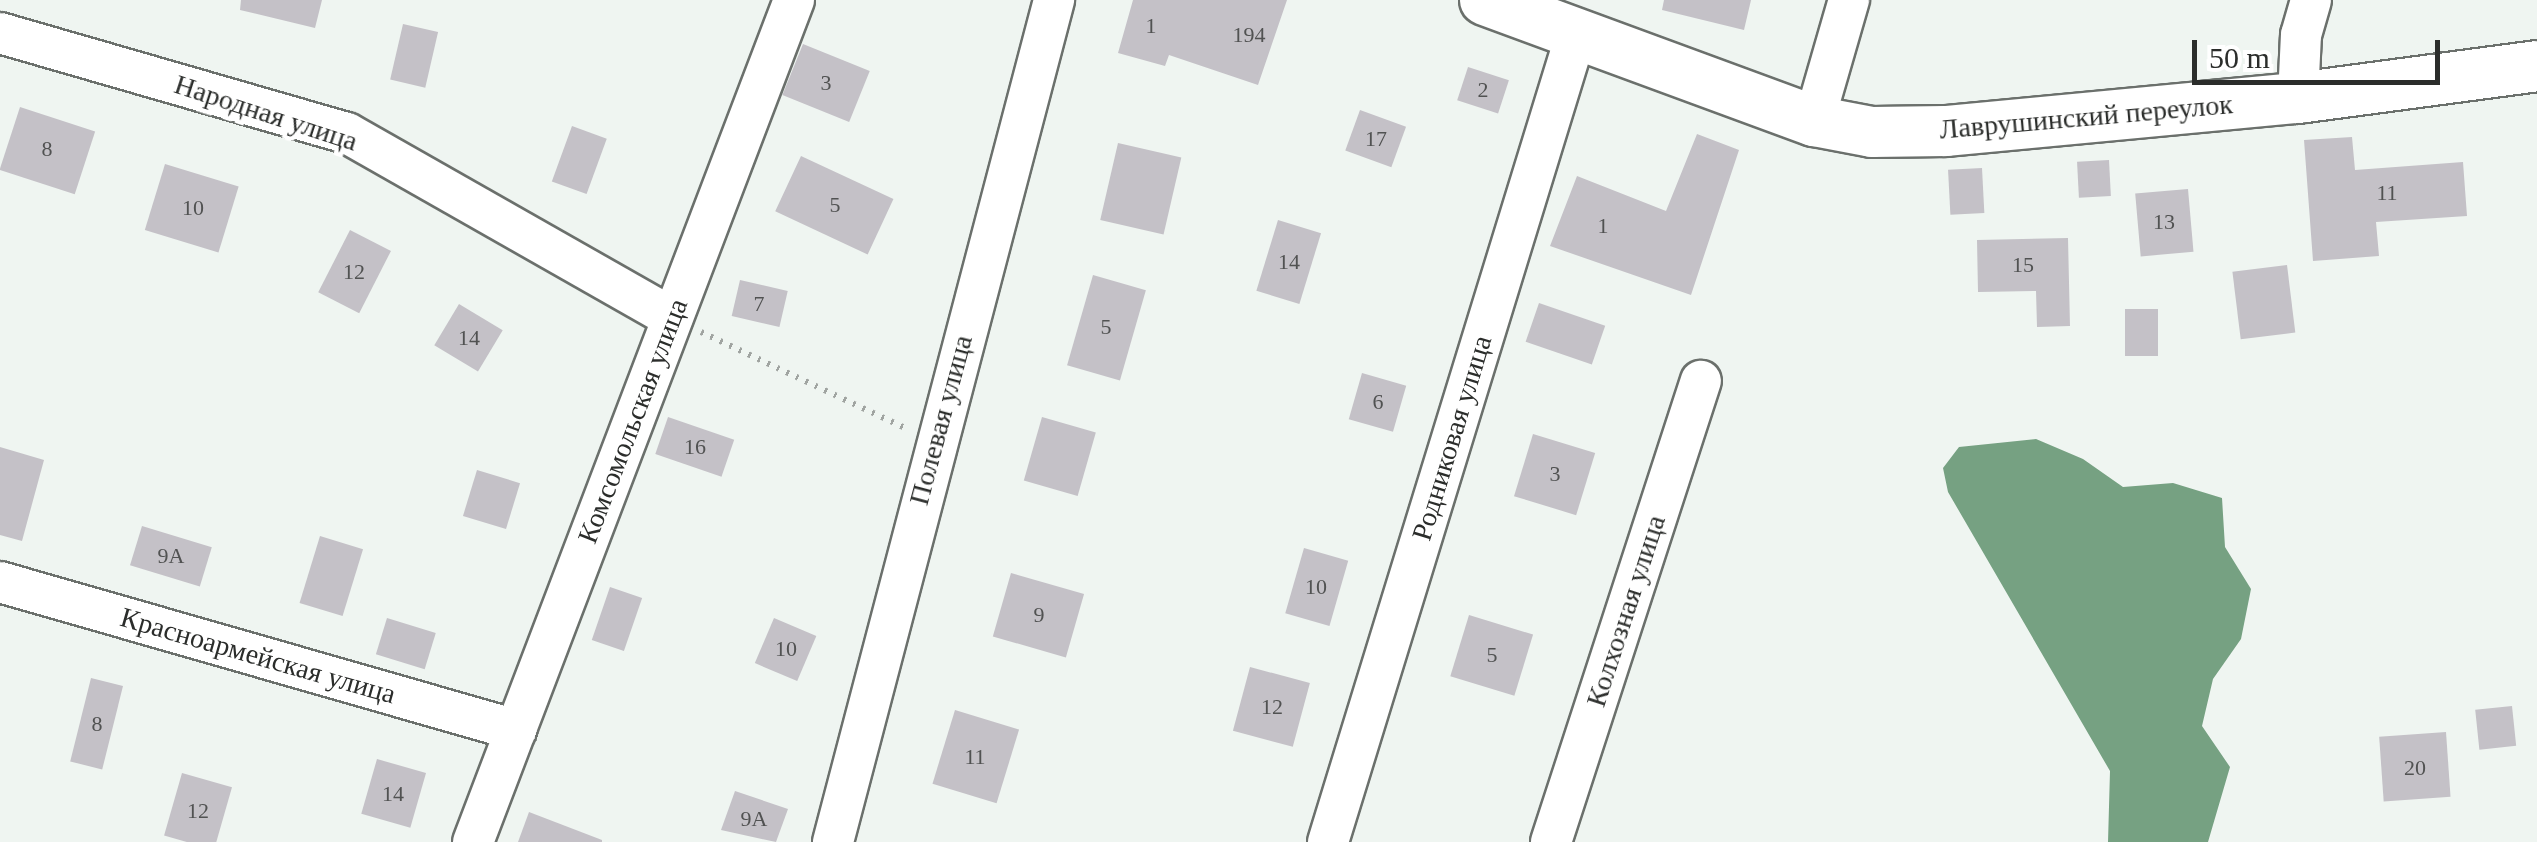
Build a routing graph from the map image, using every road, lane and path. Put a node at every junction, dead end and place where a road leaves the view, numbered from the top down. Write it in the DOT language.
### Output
graph roads {
  1 [pos="794,0"];
  2 [pos="1054,0"];
  3 [pos="1849,0"];
  4 [pos="2311,0"];
  5 [pos="1492,1"];
  6 [pos="0,33"];
  7 [pos="1576,34"];
  8 [pos="2537,66"];
  9 [pos="2298,98"];
  10 [pos="1814,121"];
  11 [pos="672,318"];
  12 [pos="1701,381"];
  13 [pos="935,442"];
  14 [pos="0,582"];
  15 [pos="516,730"];
  16 [pos="472,842"];
  17 [pos="833,842"];
  18 [pos="1328,842"];
  19 [pos="1552,842"];
  1 -- 11 [label="street, Комсомольская улица"];
  2 -- 13 [label="street, Полевая улица"];
  3 -- 10 [label="street"];
  4 -- 9 [label="street"];
  5 -- 7 [label="street, Лаврушинский переулок"];
  6 -- 11 [label="street, Народная улица"];
  7 -- 10 [label="street, Лаврушинский переулок"];
  7 -- 18 [label="street, Родниковая улица"];
  8 -- 9 [label="street, Лаврушинский переулок"];
  9 -- 10 [label="street, Лаврушинский переулок"];
  11 -- 13 [label="path"];
  11 -- 15 [label="street, Комсомольская улица"];
  12 -- 19 [label="street, Колхозная улица"];
  13 -- 17 [label="street, Полевая улица"];
  14 -- 15 [label="street, Красноармейская улица"];
  15 -- 16 [label="street, Комсомольская улица"];
}
